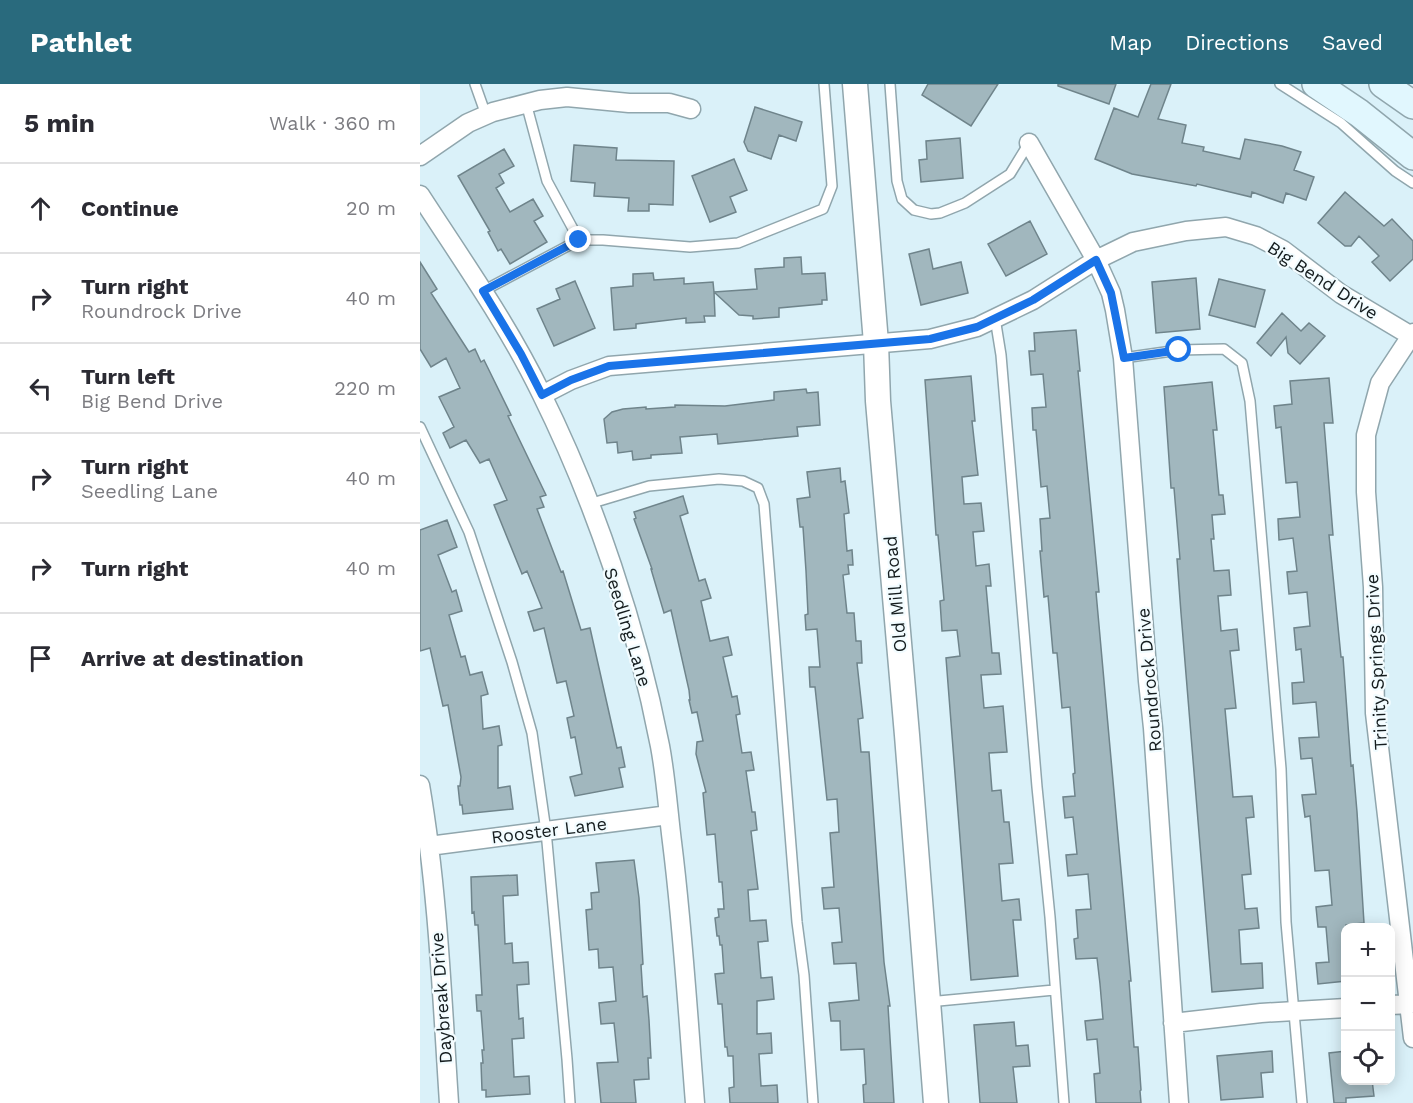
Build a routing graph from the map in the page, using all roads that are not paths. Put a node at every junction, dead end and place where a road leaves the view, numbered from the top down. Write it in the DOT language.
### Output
graph roads {
  1 [pos="475,84"];
  2 [pos="824,84"];
  3 [pos="855,84"];
  4 [pos="890,84"];
  5 [pos="1280,84"];
  6 [pos="1316,84"];
  7 [pos="1383,84"];
  8 [pos="526,103"];
  9 [pos="1413,105"];
  10 [pos="691,109"];
  11 [pos="486,115"];
  12 [pos="1029,143"];
  13 [pos="420,156"];
  14 [pos="1413,156"];
  15 [pos="1413,183"];
  16 [pos="420,195"];
  17 [pos="579,240"];
  18 [pos="1096,260"];
  19 [pos="483,291"];
  20 [pos="995,318"];
  21 [pos="1412,335"];
  22 [pos="876,343"];
  23 [pos="1124,358"];
  24 [pos="542,395"];
  25 [pos="420,427"];
  26 [pos="589,504"];
  27 [pos="420,785"];
  28 [pos="669,815"];
  29 [pos="546,831"];
  30 [pos="429,846"];
  31 [pos="1054,990"];
  32 [pos="927,1002"];
  33 [pos="1410,1004"];
  34 [pos="1395,1005"];
  35 [pos="1341,1008"];
  36 [pos="1293,1011"];
  37 [pos="1173,1023"];
  38 [pos="1413,1038"];
  39 [pos="449,1103"];
  40 [pos="570,1103"];
  41 [pos="695,1103"];
  42 [pos="813,1103"];
  43 [pos="936,1103"];
  44 [pos="1064,1103"];
  45 [pos="1179,1103"];
  46 [pos="1302,1103"];
  1 -- 11 [label="lane"];
  2 -- 17 [label="lane"];
  3 -- 22 [label="street, Old Mill Road"];
  4 -- 12 [label="lane"];
  5 -- 15 [label="lane"];
  6 -- 14 [label="main road"];
  7 -- 9 [label="main road"];
  8 -- 10 [label="street"];
  8 -- 11 [label="street"];
  8 -- 17 [label="lane"];
  11 -- 13 [label="street"];
  12 -- 18 [label="street, Roundrock Drive"];
  16 -- 19 [label="street, Seedling Lane"];
  17 -- 19 [label="lane"];
  18 -- 20 [label="street, Big Bend Drive"];
  18 -- 21 [label="street, Big Bend Drive"];
  18 -- 23 [label="street, Roundrock Drive"];
  19 -- 24 [label="street, Seedling Lane"];
  20 -- 22 [label="street, Big Bend Drive"];
  20 -- 31 [label="lane"];
  21 -- 33 [label="street, Trinity Springs Drive"];
  22 -- 24 [label="street, Big Bend Drive"];
  22 -- 32 [label="street, Old Mill Road"];
  23 -- 36 [label="lane"];
  23 -- 37 [label="street, Roundrock Drive"];
  24 -- 26 [label="street, Seedling Lane"];
  25 -- 29 [label="lane"];
  26 -- 28 [label="street, Seedling Lane"];
  26 -- 42 [label="lane"];
  27 -- 30 [label="street, Daybreak Drive"];
  28 -- 29 [label="street, Rooster Lane"];
  28 -- 41 [label="street, Seedling Lane"];
  29 -- 30 [label="street, Rooster Lane"];
  29 -- 40 [label="lane"];
  30 -- 39 [label="street, Daybreak Drive"];
  31 -- 32 [label="lane"];
  31 -- 44 [label="lane"];
  32 -- 43 [label="street, Old Mill Road"];
  33 -- 34 [label="street"];
  33 -- 38 [label="street, Trinity Springs Drive"];
  35 -- 36 [label="street"];
  36 -- 37 [label="street"];
  36 -- 46 [label="lane"];
  37 -- 45 [label="street, Roundrock Drive"];
}
